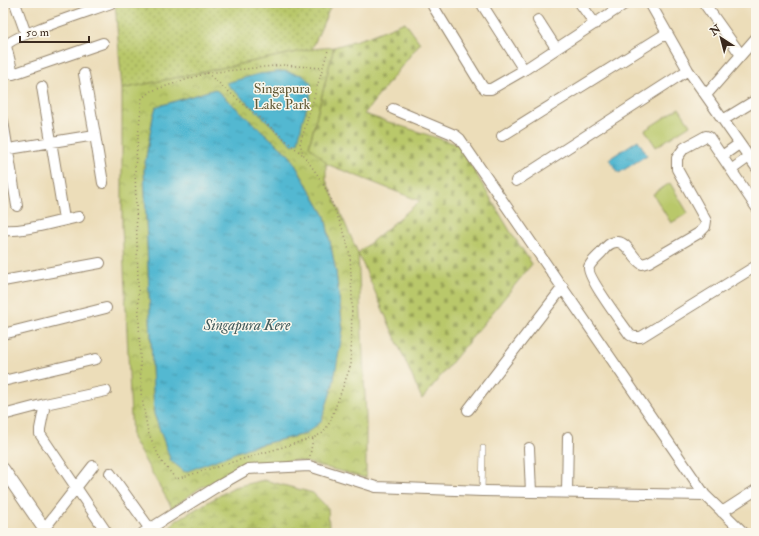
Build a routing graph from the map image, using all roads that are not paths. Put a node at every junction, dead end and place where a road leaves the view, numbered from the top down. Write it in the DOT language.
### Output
graph roads {
  1 [pos="15,3"];
  2 [pos="111,3"];
  3 [pos="580,3"];
  4 [pos="626,3"];
  5 [pos="650,3"];
  6 [pos="704,3"];
  7 [pos="432,4"];
  8 [pos="483,6"];
  9 [pos="538,20"];
  10 [pos="595,24"];
  11 [pos="667,33"];
  12 [pos="26,34"];
  13 [pos="756,38"];
  14 [pos="103,43"];
  15 [pos="556,48"];
  16 [pos="742,55"];
  17 [pos="524,70"];
  18 [pos="688,70"];
  19 [pos="84,74"];
  20 [pos="42,86"];
  21 [pos="706,95"];
  22 [pos="756,100"];
  23 [pos="393,109"];
  24 [pos="723,120"];
  25 [pos="3,121"];
  26 [pos="95,135"];
  27 [pos="502,136"];
  28 [pos="50,143"];
  29 [pos="739,144"];
  30 [pos="6,150"];
  31 [pos="722,156"];
  32 [pos="749,157"];
  33 [pos="756,167"];
  34 [pos="731,170"];
  35 [pos="516,180"];
  36 [pos="103,183"];
  37 [pos="17,206"];
  38 [pos="756,207"];
  39 [pos="79,217"];
  40 [pos="64,220"];
  41 [pos="3,230"];
  42 [pos="100,263"];
  43 [pos="756,266"];
  44 [pos="3,281"];
  45 [pos="563,287"];
  46 [pos="106,308"];
  47 [pos="3,334"];
  48 [pos="96,359"];
  49 [pos="3,381"];
  50 [pos="106,391"];
  51 [pos="45,404"];
  52 [pos="468,410"];
  53 [pos="3,415"];
  54 [pos="568,437"];
  55 [pos="483,448"];
  56 [pos="528,448"];
  57 [pos="92,466"];
  58 [pos="3,470"];
  59 [pos="110,473"];
  60 [pos="77,486"];
  61 [pos="756,490"];
  62 [pos="482,491"];
  63 [pos="531,492"];
  64 [pos="567,492"];
  65 [pos="705,495"];
  66 [pos="722,512"];
  67 [pos="45,531"];
  68 [pos="146,531"];
  69 [pos="107,533"];
  70 [pos="744,533"];
  1 -- 12 [label="street"];
  2 -- 12 [label="street"];
  3 -- 10 [label="street"];
  4 -- 10 [label="street"];
  5 -- 11 [label="street"];
  6 -- 16 [label="street"];
  7 -- 17 [label="street"];
  8 -- 17 [label="street"];
  9 -- 15 [label="street"];
  10 -- 15 [label="street"];
  11 -- 18 [label="street"];
  11 -- 27 [label="street"];
  12 -- 14 [label="street"];
  13 -- 16 [label="street"];
  15 -- 17 [label="street"];
  16 -- 21 [label="street"];
  18 -- 21 [label="street"];
  18 -- 35 [label="street"];
  19 -- 26 [label="street"];
  20 -- 28 [label="street"];
  21 -- 24 [label="street"];
  22 -- 24 [label="street"];
  23 -- 45 [label="street"];
  24 -- 29 [label="street"];
  25 -- 30 [label="street"];
  26 -- 28 [label="street"];
  26 -- 36 [label="street"];
  28 -- 30 [label="street"];
  28 -- 40 [label="street"];
  29 -- 31 [label="street"];
  29 -- 32 [label="street"];
  30 -- 37 [label="street"];
  31 -- 34 [label="street"];
  31 -- 43 [label="street"];
  32 -- 33 [label="street"];
  32 -- 34 [label="street"];
  34 -- 38 [label="street"];
  39 -- 40 [label="street"];
  40 -- 41 [label="street"];
  42 -- 44 [label="street"];
  45 -- 52 [label="street"];
  45 -- 65 [label="street"];
  46 -- 47 [label="street"];
  48 -- 49 [label="street"];
  50 -- 51 [label="street"];
  51 -- 53 [label="street"];
  51 -- 60 [label="street"];
  54 -- 64 [label="street"];
  55 -- 62 [label="lane"];
  56 -- 63 [label="street"];
  57 -- 60 [label="street"];
  58 -- 67 [label="street"];
  59 -- 68 [label="street"];
  60 -- 67 [label="street"];
  60 -- 69 [label="street"];
  61 -- 66 [label="street"];
  62 -- 63 [label="street"];
  62 -- 68 [label="street"];
  63 -- 64 [label="street"];
  64 -- 65 [label="street"];
  65 -- 66 [label="street"];
  66 -- 70 [label="street"];
}
